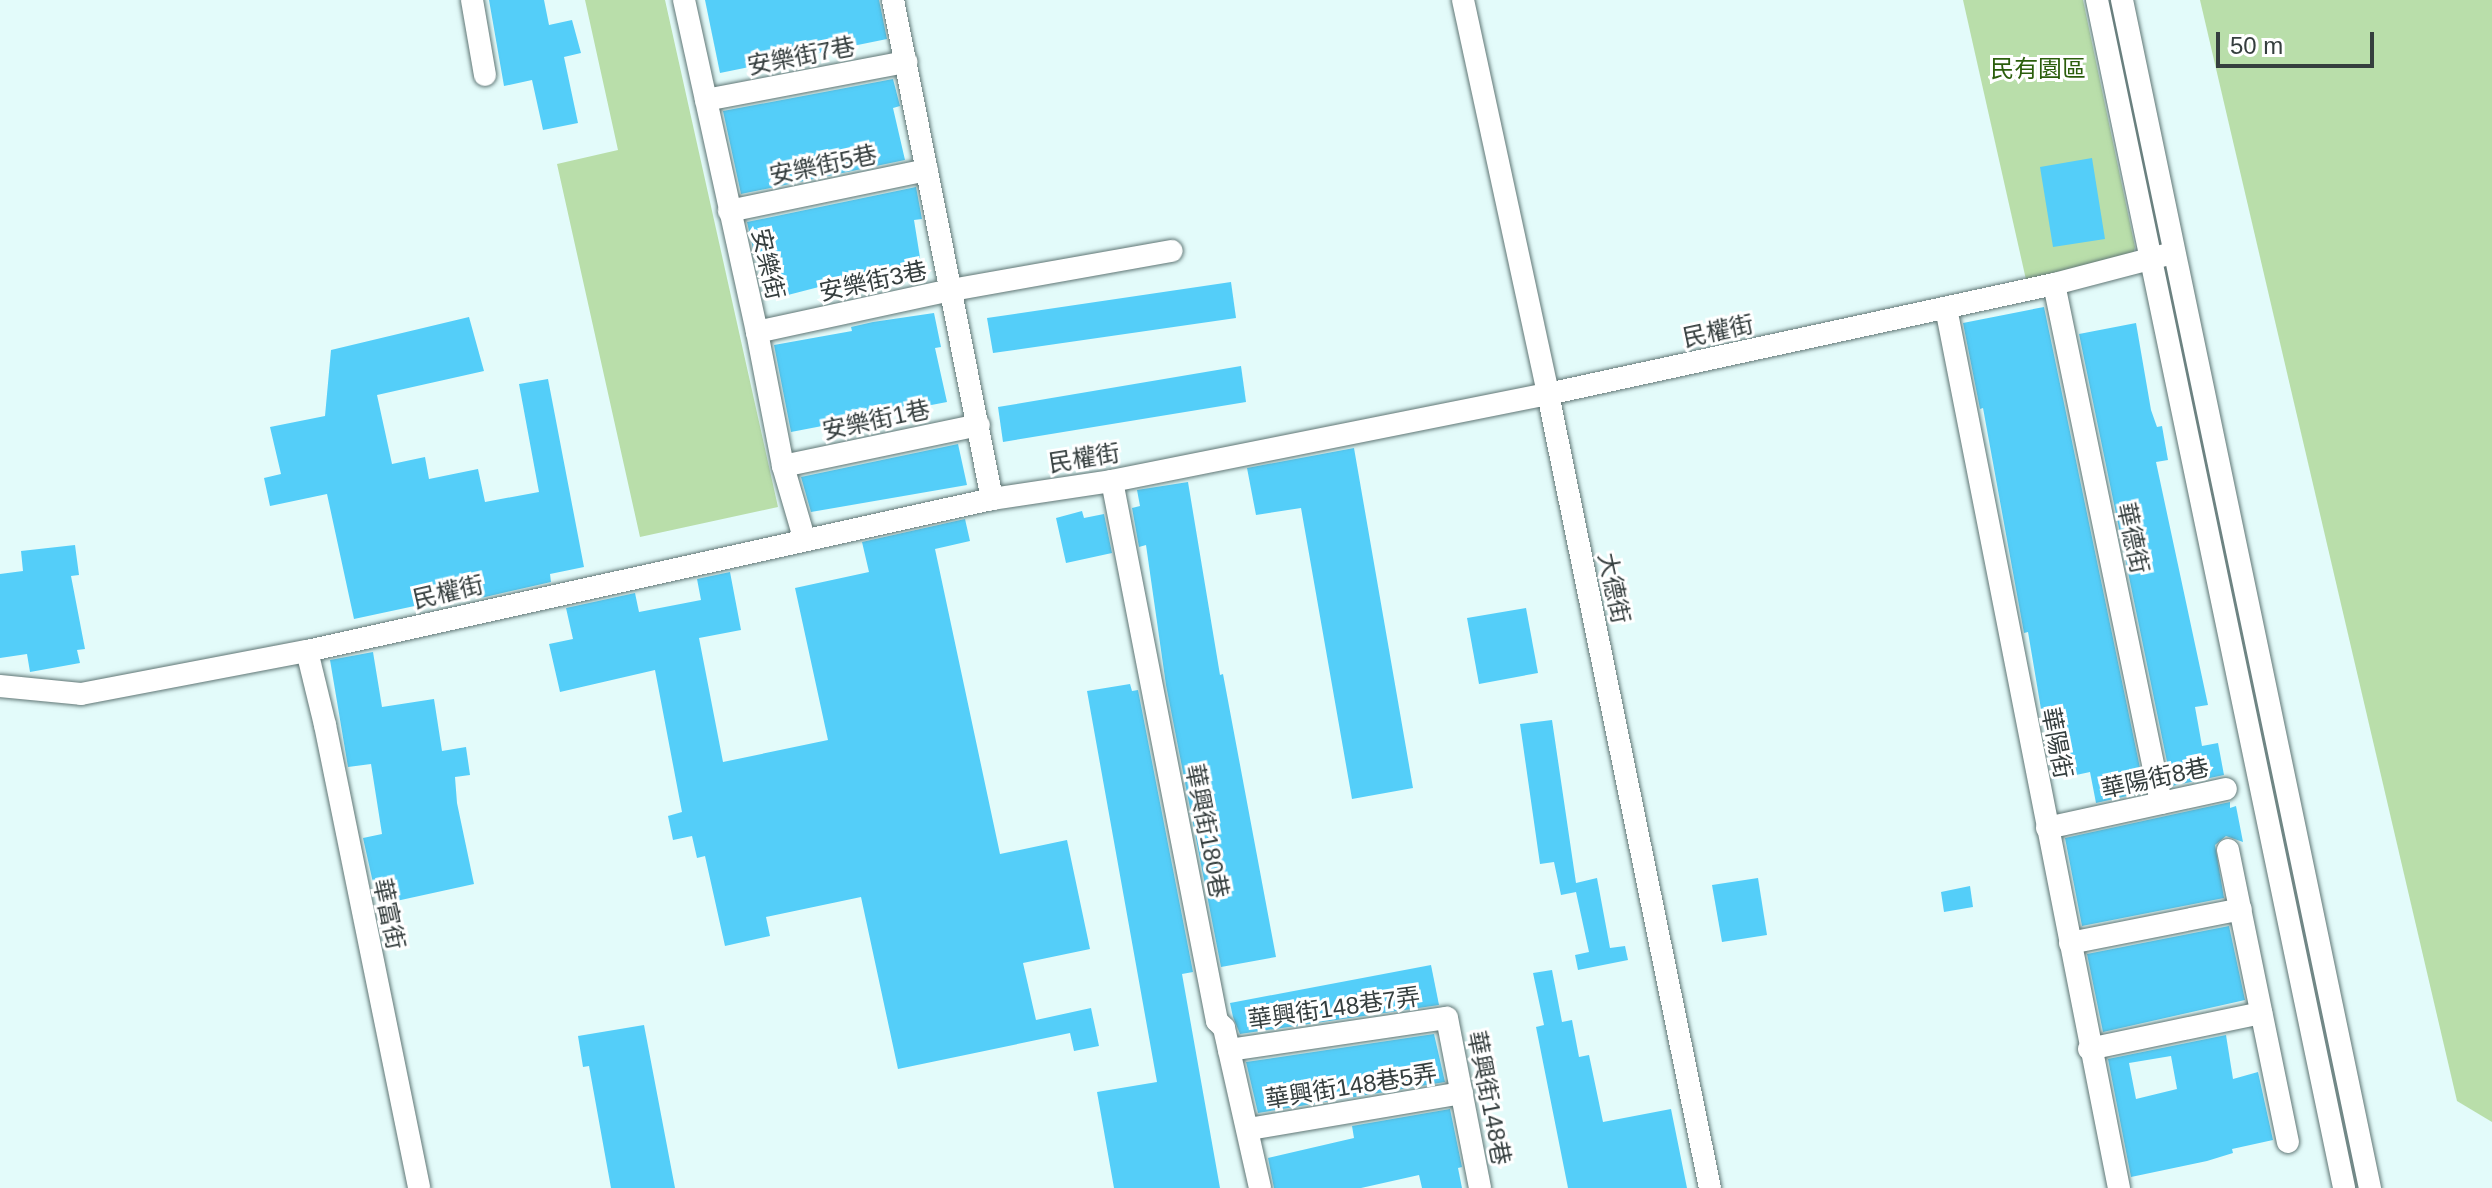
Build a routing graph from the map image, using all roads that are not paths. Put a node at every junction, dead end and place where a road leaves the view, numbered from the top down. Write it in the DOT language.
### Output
graph roads {
  1 [pos="472,0"];
  2 [pos="684,0"];
  3 [pos="893,0"];
  4 [pos="1463,0"];
  5 [pos="2097,0"];
  6 [pos="2122,0"];
  7 [pos="906,62"];
  8 [pos="485,75"];
  9 [pos="706,100"];
  10 [pos="927,170"];
  11 [pos="729,211"];
  12 [pos="1172,251"];
  13 [pos="2173,253"];
  14 [pos="2149,258"];
  15 [pos="2054,284"];
  16 [pos="952,290"];
  17 [pos="1946,308"];
  18 [pos="757,332"];
  19 [pos="1548,394"];
  20 [pos="979,425"];
  21 [pos="783,466"];
  22 [pos="1112,481"];
  23 [pos="992,499"];
  24 [pos="804,538"];
  25 [pos="307,651"];
  26 [pos="0,686"];
  27 [pos="2226,789"];
  28 [pos="2161,803"];
  29 [pos="2047,828"];
  30 [pos="2228,850"];
  31 [pos="2241,909"];
  32 [pos="2070,943"];
  33 [pos="2261,1013"];
  34 [pos="1447,1018"];
  35 [pos="2089,1049"];
  36 [pos="1229,1050"];
  37 [pos="1462,1093"];
  38 [pos="1249,1129"];
  39 [pos="2288,1142"];
  40 [pos="419,1188"];
  41 [pos="1260,1188"];
  42 [pos="1480,1188"];
  43 [pos="1710,1188"];
  44 [pos="2119,1188"];
  45 [pos="2344,1188"];
  46 [pos="2370,1188"];
  1 -- 8 [label="street"];
  2 -- 9 [label="street, 安樂街"];
  3 -- 7 [label="street"];
  4 -- 19 [label="street, 大德街"];
  5 -- 14 [label="street"];
  6 -- 13 [label="street"];
  7 -- 9 [label="street, 安樂街7巷"];
  7 -- 10 [label="street"];
  9 -- 11 [label="street, 安樂街"];
  10 -- 11 [label="street, 安樂街5巷"];
  10 -- 16 [label="street"];
  11 -- 18 [label="street, 安樂街"];
  12 -- 16 [label="street, 安樂街3巷"];
  13 -- 14 [label="street, 民權街"];
  13 -- 46 [label="street"];
  14 -- 15 [label="street, 民權街"];
  14 -- 45 [label="street"];
  15 -- 17 [label="street, 民權街"];
  15 -- 28 [label="street, 華德街"];
  16 -- 18 [label="street, 安樂街3巷"];
  16 -- 20 [label="street"];
  17 -- 19 [label="street, 民權街"];
  17 -- 29 [label="street, 華陽街"];
  18 -- 21 [label="street, 安樂街"];
  19 -- 22 [label="street, 民權街"];
  19 -- 43 [label="street, 大德街"];
  20 -- 21 [label="street, 安樂街1巷"];
  20 -- 23 [label="street"];
  21 -- 24 [label="street, 安樂街"];
  22 -- 23 [label="street, 民權街"];
  22 -- 36 [label="street, 華興街180巷"];
  23 -- 24 [label="street, 民權街"];
  24 -- 25 [label="street, 民權街"];
  25 -- 26 [label="street, 民權街"];
  25 -- 40 [label="street, 華富街"];
  27 -- 28 [label="street, 華陽街8巷"];
  28 -- 29 [label="street, 華陽街8巷"];
  29 -- 32 [label="street, 華陽街"];
  30 -- 31 [label="street"];
  31 -- 32 [label="street"];
  31 -- 33 [label="street"];
  32 -- 35 [label="street, 華陽街"];
  33 -- 35 [label="street"];
  33 -- 39 [label="street"];
  34 -- 36 [label="street, 華興街148巷7弄"];
  34 -- 37 [label="street, 華興街148巷"];
  35 -- 44 [label="street, 華陽街"];
  36 -- 38 [label="street, 華興街180巷"];
  37 -- 38 [label="street, 華興街148巷5弄"];
  37 -- 42 [label="street, 華興街148巷"];
  38 -- 41 [label="street, 華興街180巷"];
}
